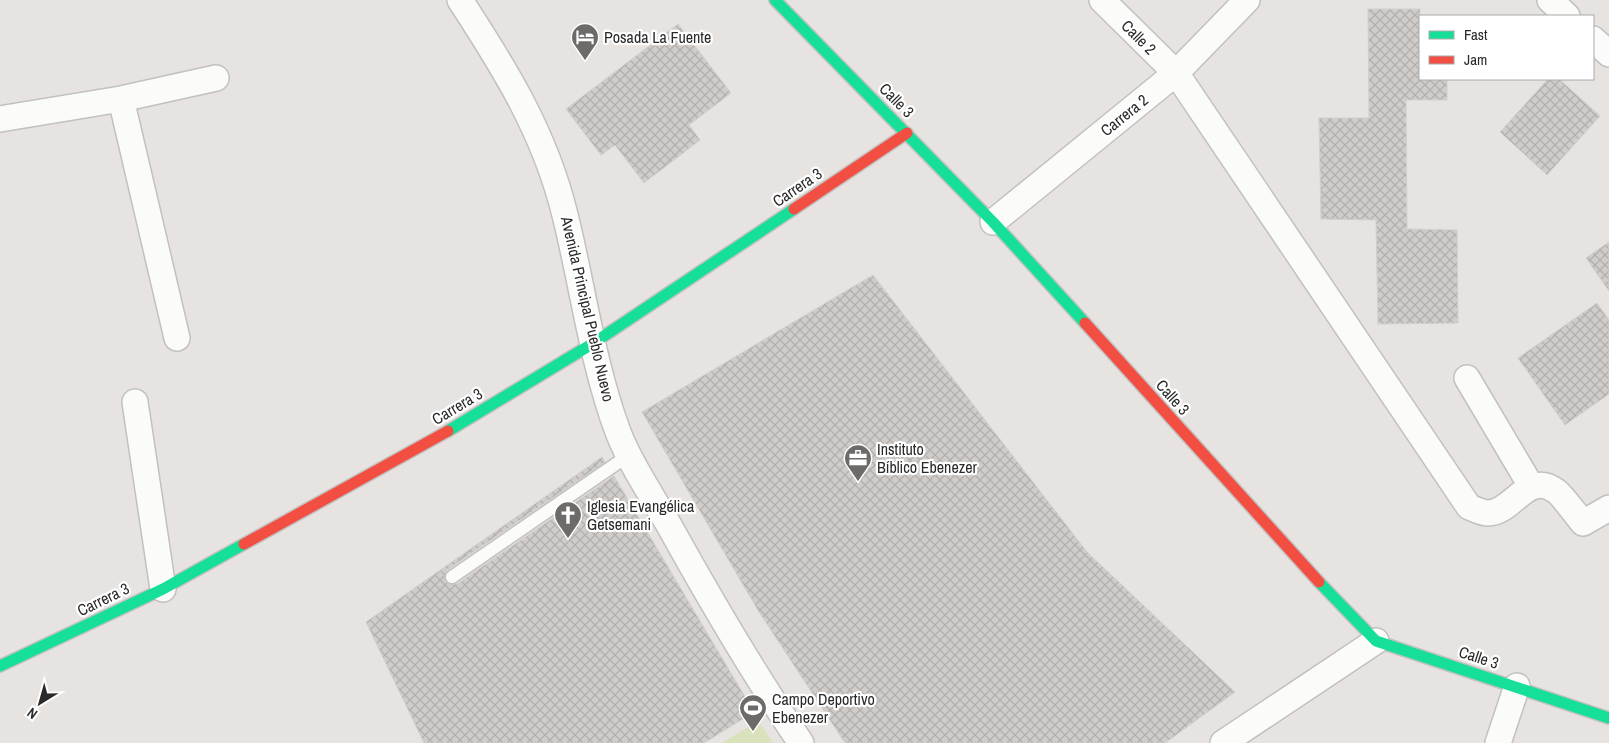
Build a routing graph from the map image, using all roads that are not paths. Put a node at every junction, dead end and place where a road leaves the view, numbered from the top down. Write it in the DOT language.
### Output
graph roads {
  1 [pos="460,0"];
  2 [pos="775,0"];
  3 [pos="1102,0"];
  4 [pos="1246,0"];
  5 [pos="1550,0"];
  6 [pos="1567,15"];
  7 [pos="1594,40"];
  8 [pos="1609,54"];
  9 [pos="1176,73"];
  10 [pos="216,78"];
  11 [pos="121,99"];
  12 [pos="0,119"];
  13 [pos="907,133"];
  14 [pos="993,222"];
  15 [pos="177,338"];
  16 [pos="592,344"];
  17 [pos="1467,378"];
  18 [pos="135,402"];
  19 [pos="629,455"];
  20 [pos="1531,486"];
  21 [pos="1609,508"];
  22 [pos="452,577"];
  23 [pos="163,589"];
  24 [pos="1376,641"];
  25 [pos="0,666"];
  26 [pos="1517,686"];
  27 [pos="1609,718"];
  28 [pos="801,743"];
  29 [pos="1223,743"];
  30 [pos="1498,743"];
  1 -- 16 [label="street, Avenida Principal Pueblo Nuevo"];
  2 -- 13 [label="street, Calle 3"];
  3 -- 9 [label="street, Calle 2"];
  4 -- 9 [label="street, Carrera 2"];
  5 -- 6 [label="street"];
  7 -- 8 [label="street"];
  9 -- 14 [label="street, Carrera 2"];
  9 -- 20 [label="street, Calle 2"];
  10 -- 11 [label="street"];
  11 -- 12 [label="street"];
  11 -- 15 [label="street"];
  13 -- 14 [label="street, Calle 3"];
  13 -- 16 [label="street, Carrera 3"];
  14 -- 24 [label="street, Calle 3"];
  16 -- 19 [label="street, Avenida Principal Pueblo Nuevo"];
  16 -- 23 [label="street, Carrera 3"];
  17 -- 20 [label="street"];
  18 -- 23 [label="street"];
  19 -- 22 [label="lane"];
  19 -- 28 [label="street, Avenida Principal Pueblo Nuevo"];
  20 -- 21 [label="street"];
  23 -- 25 [label="street, Carrera 3"];
  24 -- 26 [label="street, Calle 3"];
  24 -- 29 [label="street"];
  26 -- 27 [label="street, Calle 3"];
  26 -- 30 [label="street"];
}
